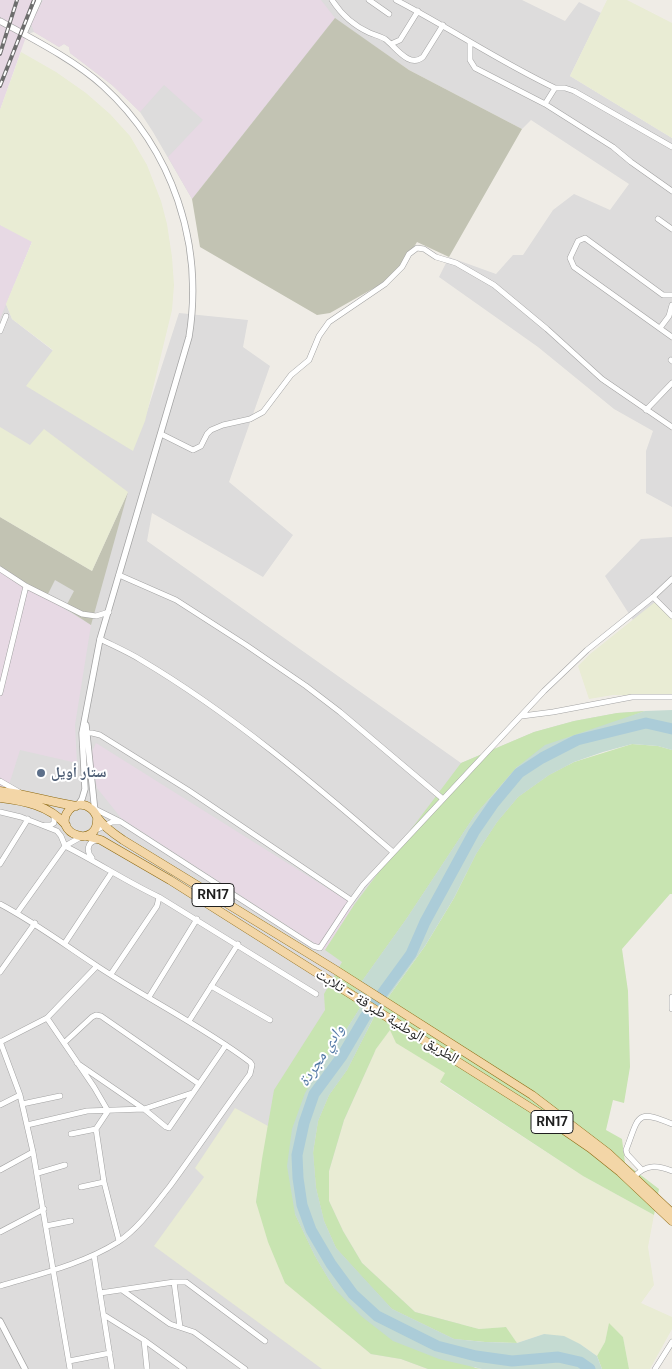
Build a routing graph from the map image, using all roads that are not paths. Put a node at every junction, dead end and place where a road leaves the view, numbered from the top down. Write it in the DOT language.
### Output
graph roads {
  1 [pos="40,0"];
  2 [pos="332,0"];
  3 [pos="369,0"];
  4 [pos="396,0"];
  5 [pos="418,11"];
  6 [pos="389,14"];
  7 [pos="0,22"];
  8 [pos="443,25"];
  9 [pos="24,34"];
  10 [pos="470,42"];
  11 [pos="391,44"];
  12 [pos="555,88"];
  13 [pos="545,104"];
  14 [pos="672,147"];
  15 [pos="672,183"];
  16 [pos="670,190"];
  17 [pos="658,219"];
  18 [pos="672,229"];
  19 [pos="672,295"];
  20 [pos="672,305"];
  21 [pos="6,316"];
  22 [pos="660,328"];
  23 [pos="0,331"];
  24 [pos="672,337"];
  25 [pos="672,383"];
  26 [pos="646,410"];
  27 [pos="672,427"];
  28 [pos="161,434"];
  29 [pos="0,569"];
  30 [pos="119,575"];
  31 [pos="672,579"];
  32 [pos="26,586"];
  33 [pos="653,597"];
  34 [pos="108,612"];
  35 [pos="672,616"];
  36 [pos="100,639"];
  37 [pos="0,693"];
  38 [pos="672,697"];
  39 [pos="521,716"];
  40 [pos="84,733"];
  41 [pos="0,781"];
  42 [pos="0,791"];
  43 [pos="22,794"];
  44 [pos="0,798"];
  45 [pos="443,799"];
  46 [pos="77,805"];
  47 [pos="0,812"];
  48 [pos="94,812"];
  49 [pos="54,814"];
  50 [pos="28,819"];
  51 [pos="121,822"];
  52 [pos="42,824"];
  53 [pos="105,825"];
  54 [pos="67,827"];
  55 [pos="87,835"];
  56 [pos="101,840"];
  57 [pos="65,846"];
  58 [pos="393,852"];
  59 [pos="96,862"];
  60 [pos="0,864"];
  61 [pos="112,872"];
  62 [pos="159,897"];
  63 [pos="352,900"];
  64 [pos="0,904"];
  65 [pos="17,913"];
  66 [pos="198,919"];
  67 [pos="35,923"];
  68 [pos="65,943"];
  69 [pos="238,944"];
  70 [pos="97,966"];
  71 [pos="0,972"];
  72 [pos="111,974"];
  73 [pos="211,986"];
  74 [pos="316,994"];
  75 [pos="149,997"];
  76 [pos="672,997"];
  77 [pos="672,1009"];
  78 [pos="47,1018"];
  79 [pos="270,1020"];
  80 [pos="188,1021"];
  81 [pos="0,1042"];
  82 [pos="64,1043"];
  83 [pos="226,1045"];
  84 [pos="78,1063"];
  85 [pos="199,1084"];
  86 [pos="193,1093"];
  87 [pos="20,1095"];
  88 [pos="60,1096"];
  89 [pos="22,1104"];
  90 [pos="0,1105"];
  91 [pos="144,1109"];
  92 [pos="108,1111"];
  93 [pos="672,1124"];
  94 [pos="27,1125"];
  95 [pos="96,1129"];
  96 [pos="71,1134"];
  97 [pos="33,1152"];
  98 [pos="65,1165"];
  99 [pos="642,1169"];
  100 [pos="0,1170"];
  101 [pos="672,1171"];
  102 [pos="38,1173"];
  103 [pos="634,1176"];
  104 [pos="104,1182"];
  105 [pos="81,1187"];
  106 [pos="44,1209"];
  107 [pos="672,1213"];
  108 [pos="672,1221"];
  109 [pos="70,1222"];
  110 [pos="46,1226"];
  111 [pos="0,1232"];
  112 [pos="119,1241"];
  113 [pos="94,1255"];
  114 [pos="54,1269"];
  115 [pos="174,1282"];
  116 [pos="0,1286"];
  117 [pos="122,1290"];
  118 [pos="100,1293"];
  119 [pos="104,1315"];
  120 [pos="0,1321"];
  121 [pos="180,1327"];
  122 [pos="144,1340"];
  123 [pos="265,1341"];
  124 [pos="672,1342"];
  125 [pos="110,1353"];
  126 [pos="69,1361"];
  127 [pos="25,1369"];
  128 [pos="70,1369"];
  129 [pos="112,1369"];
  130 [pos="147,1369"];
  131 [pos="184,1369"];
  132 [pos="245,1369"];
  133 [pos="656,1369"];
  1 -- 9 [label="street"];
  2 -- 11 [label="street"];
  3 -- 6 [label="street"];
  4 -- 5 [label="street"];
  5 -- 8 [label="street"];
  5 -- 11 [label="street"];
  7 -- 9 [label="street"];
  8 -- 10 [label="street"];
  8 -- 11 [label="street"];
  9 -- 28 [label="street"];
  10 -- 12 [label="street"];
  10 -- 13 [label="street"];
  12 -- 13 [label="street"];
  12 -- 14 [label="street"];
  13 -- 16 [label="street"];
  15 -- 16 [label="street"];
  17 -- 18 [label="street"];
  19 -- 22 [label="street"];
  20 -- 22 [label="street"];
  21 -- 23 [label="street"];
  22 -- 24 [label="street"];
  25 -- 26 [label="street"];
  26 -- 27 [label="street"];
  26 -- 28 [label="street"];
  28 -- 30 [label="street"];
  29 -- 32 [label="street"];
  30 -- 34 [label="street"];
  30 -- 45 [label="street"];
  31 -- 33 [label="street"];
  32 -- 34 [label="street"];
  32 -- 37 [label="street"];
  33 -- 35 [label="street"];
  33 -- 39 [label="street"];
  34 -- 36 [label="street"];
  36 -- 40 [label="street"];
  36 -- 58 [label="street"];
  38 -- 39 [label="street"];
  39 -- 45 [label="street"];
  40 -- 46 [label="street"];
  40 -- 48 [label="street"];
  40 -- 63 [label="street"];
  41 -- 43 [label="street"];
  42 -- 43 [label="main road"];
  43 -- 46 [label="main road"];
  44 -- 49 [label="main road, RN17"];
  45 -- 58 [label="street"];
  46 -- 48 [label="main road"];
  46 -- 54 [label="main road"];
  47 -- 50 [label="street"];
  48 -- 51 [label="street"];
  48 -- 53 [label="main road, الطريق الوطنية طبرقة - تلابت / RN17"];
  48 -- 55 [label="main road"];
  49 -- 52 [label="street"];
  49 -- 54 [label="main road, RN17"];
  50 -- 52 [label="street"];
  50 -- 60 [label="street"];
  51 -- 53 [label="street"];
  51 -- 63 [label="street"];
  52 -- 57 [label="street"];
  53 -- 55 [label="street"];
  53 -- 103 [label="main road, الطريق الوطنية طبرقة - تلابت / RN17"];
  54 -- 55 [label="main road, RN17"];
  54 -- 57 [label="street"];
  55 -- 56 [label="main road, الطريق الوطنية طبرقة - تلابت / RN17"];
  55 -- 57 [label="street"];
  56 -- 59 [label="street"];
  56 -- 108 [label="main road, الطريق الوطنية طبرقة - تلابت / RN17"];
  57 -- 59 [label="street"];
  57 -- 65 [label="street"];
  58 -- 63 [label="street"];
  59 -- 61 [label="street"];
  61 -- 62 [label="street"];
  61 -- 68 [label="street"];
  62 -- 66 [label="street"];
  62 -- 72 [label="street"];
  64 -- 65 [label="street"];
  65 -- 67 [label="street"];
  66 -- 69 [label="street"];
  66 -- 75 [label="street"];
  67 -- 68 [label="street"];
  67 -- 71 [label="street"];
  68 -- 70 [label="street"];
  69 -- 73 [label="street"];
  69 -- 74 [label="street"];
  70 -- 72 [label="street"];
  70 -- 78 [label="street"];
  72 -- 75 [label="street"];
  73 -- 79 [label="street"];
  73 -- 80 [label="street"];
  75 -- 80 [label="street"];
  76 -- 77 [label="street"];
  78 -- 81 [label="street"];
  78 -- 82 [label="street"];
  80 -- 83 [label="street"];
  81 -- 87 [label="street"];
  82 -- 84 [label="street"];
  82 -- 85 [label="street"];
  83 -- 85 [label="street"];
  83 -- 112 [label="street"];
  84 -- 91 [label="street"];
  84 -- 92 [label="street"];
  85 -- 86 [label="street"];
  86 -- 91 [label="street"];
  86 -- 91 [label="street"];
  87 -- 89 [label="street"];
  87 -- 90 [label="street"];
  88 -- 89 [label="street"];
  89 -- 94 [label="street"];
  91 -- 92 [label="street"];
  92 -- 94 [label="street"];
  92 -- 95 [label="street"];
  93 -- 99 [label="street"];
  94 -- 97 [label="street"];
  95 -- 96 [label="street"];
  95 -- 104 [label="street"];
  97 -- 100 [label="street"];
  97 -- 102 [label="street"];
  98 -- 102 [label="street"];
  99 -- 101 [label="street"];
  99 -- 103 [label="street"];
  102 -- 106 [label="street"];
  103 -- 107 [label="main road, الطريق الوطنية طبرقة - تلابت / RN17"];
  104 -- 105 [label="street"];
  104 -- 112 [label="street"];
  106 -- 110 [label="street"];
  106 -- 111 [label="street"];
  109 -- 110 [label="street"];
  110 -- 114 [label="street"];
  112 -- 113 [label="street"];
  113 -- 114 [label="street"];
  113 -- 118 [label="street"];
  114 -- 116 [label="street"];
  114 -- 126 [label="street"];
  115 -- 117 [label="street"];
  115 -- 121 [label="street"];
  115 -- 123 [label="street"];
  117 -- 118 [label="street"];
  117 -- 121 [label="street"];
  118 -- 119 [label="street"];
  119 -- 122 [label="street"];
  119 -- 125 [label="street"];
  120 -- 127 [label="street"];
  121 -- 132 [label="street"];
  122 -- 130 [label="street"];
  122 -- 131 [label="street"];
  124 -- 133 [label="street"];
  125 -- 126 [label="street"];
  125 -- 129 [label="street"];
  126 -- 128 [label="street"];
}
